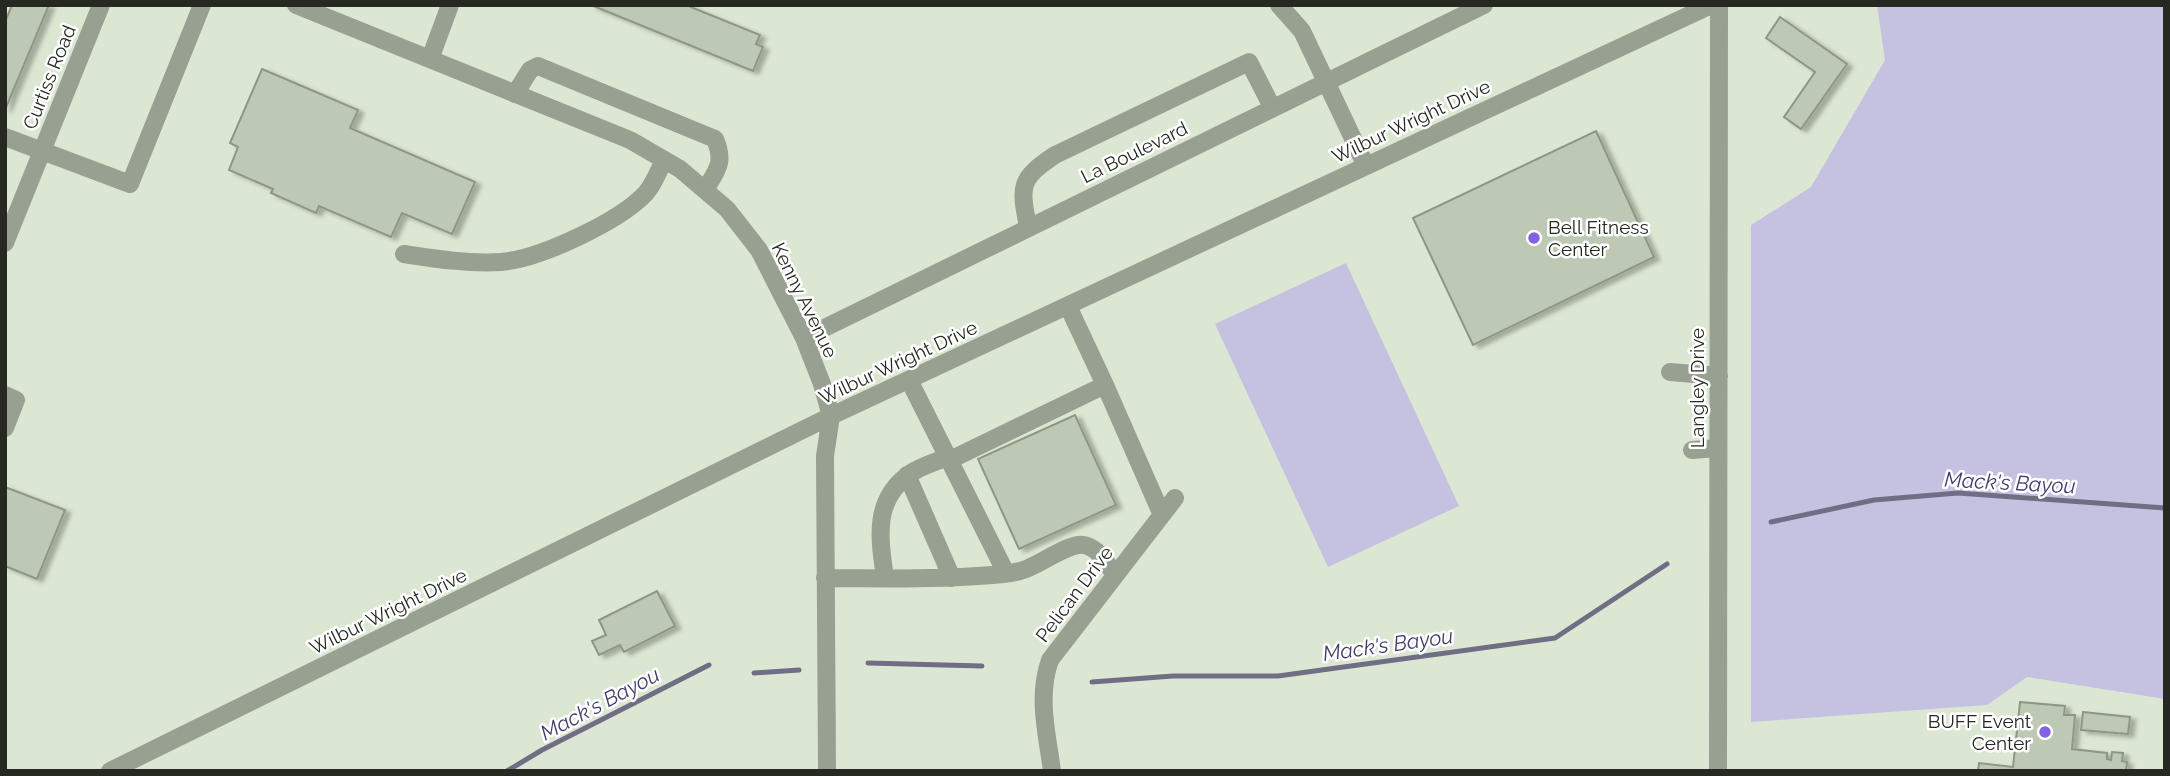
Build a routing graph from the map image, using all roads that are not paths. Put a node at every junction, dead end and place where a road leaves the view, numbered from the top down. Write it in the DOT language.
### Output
graph roads {
  1 [pos="101,5"];
  2 [pos="202,5"];
  3 [pos="296,5"];
  4 [pos="450,5"];
  5 [pos="1279,5"];
  6 [pos="1484,5"];
  7 [pos="1711,5"];
  8 [pos="1719,5"];
  9 [pos="430,59"];
  10 [pos="1327,80"];
  11 [pos="515,94"];
  12 [pos="1272,107"];
  13 [pos="5,137"];
  14 [pos="42,152"];
  15 [pos="664,160"];
  16 [pos="1366,166"];
  17 [pos="705,190"];
  18 [pos="1028,228"];
  19 [pos="6,237"];
  20 [pos="404,254"];
  21 [pos="1068,306"];
  22 [pos="804,338"];
  23 [pos="1671,372"];
  24 [pos="1719,376"];
  25 [pos="909,380"];
  26 [pos="1105,385"];
  27 [pos="5,395"];
  28 [pos="831,416"];
  29 [pos="5,429"];
  30 [pos="1718,448"];
  31 [pos="1692,450"];
  32 [pos="949,458"];
  33 [pos="907,475"];
  34 [pos="1175,499"];
  35 [pos="1162,515"];
  36 [pos="1006,573"];
  37 [pos="1115,575"];
  38 [pos="825,578"];
  39 [pos="885,578"];
  40 [pos="952,578"];
  41 [pos="110,771"];
  42 [pos="827,771"];
  43 [pos="1052,771"];
  44 [pos="1718,771"];
  1 -- 14 [label="street, Curtiss Road"];
  2 -- 14 [label="street"];
  3 -- 9 [label="street, Kenny Avenue"];
  4 -- 9 [label="street"];
  5 -- 10 [label="street"];
  6 -- 10 [label="street, La Boulevard"];
  7 -- 16 [label="street, Wilbur Wright Drive"];
  8 -- 24 [label="street, Langley Drive"];
  9 -- 11 [label="street, Kenny Avenue"];
  10 -- 12 [label="street, La Boulevard"];
  10 -- 16 [label="street"];
  11 -- 15 [label="street, Kenny Avenue"];
  11 -- 17 [label="street"];
  12 -- 18 [label="street, La Boulevard"];
  12 -- 18 [label="street"];
  13 -- 14 [label="street"];
  14 -- 19 [label="street, Curtiss Road"];
  15 -- 17 [label="street, Kenny Avenue"];
  15 -- 20 [label="street"];
  16 -- 21 [label="street, Wilbur Wright Drive"];
  17 -- 22 [label="street, Kenny Avenue"];
  18 -- 22 [label="street, La Boulevard"];
  21 -- 25 [label="street, Wilbur Wright Drive"];
  21 -- 26 [label="street"];
  22 -- 28 [label="street, Kenny Avenue"];
  23 -- 24 [label="street"];
  24 -- 30 [label="street, Langley Drive"];
  25 -- 28 [label="street, Wilbur Wright Drive"];
  25 -- 32 [label="street"];
  26 -- 32 [label="street"];
  26 -- 35 [label="street"];
  27 -- 29 [label="street"];
  28 -- 38 [label="street, Kenny Avenue"];
  28 -- 41 [label="street, Wilbur Wright Drive"];
  30 -- 31 [label="street"];
  30 -- 44 [label="street, Langley Drive"];
  32 -- 33 [label="street"];
  32 -- 36 [label="street"];
  33 -- 39 [label="street"];
  33 -- 40 [label="street"];
  34 -- 35 [label="street, Pelican Drive"];
  35 -- 37 [label="street, Pelican Drive"];
  36 -- 37 [label="street"];
  36 -- 40 [label="street"];
  37 -- 43 [label="street, Pelican Drive"];
  38 -- 39 [label="street"];
  38 -- 42 [label="street, Kenny Avenue"];
  39 -- 40 [label="street"];
}
